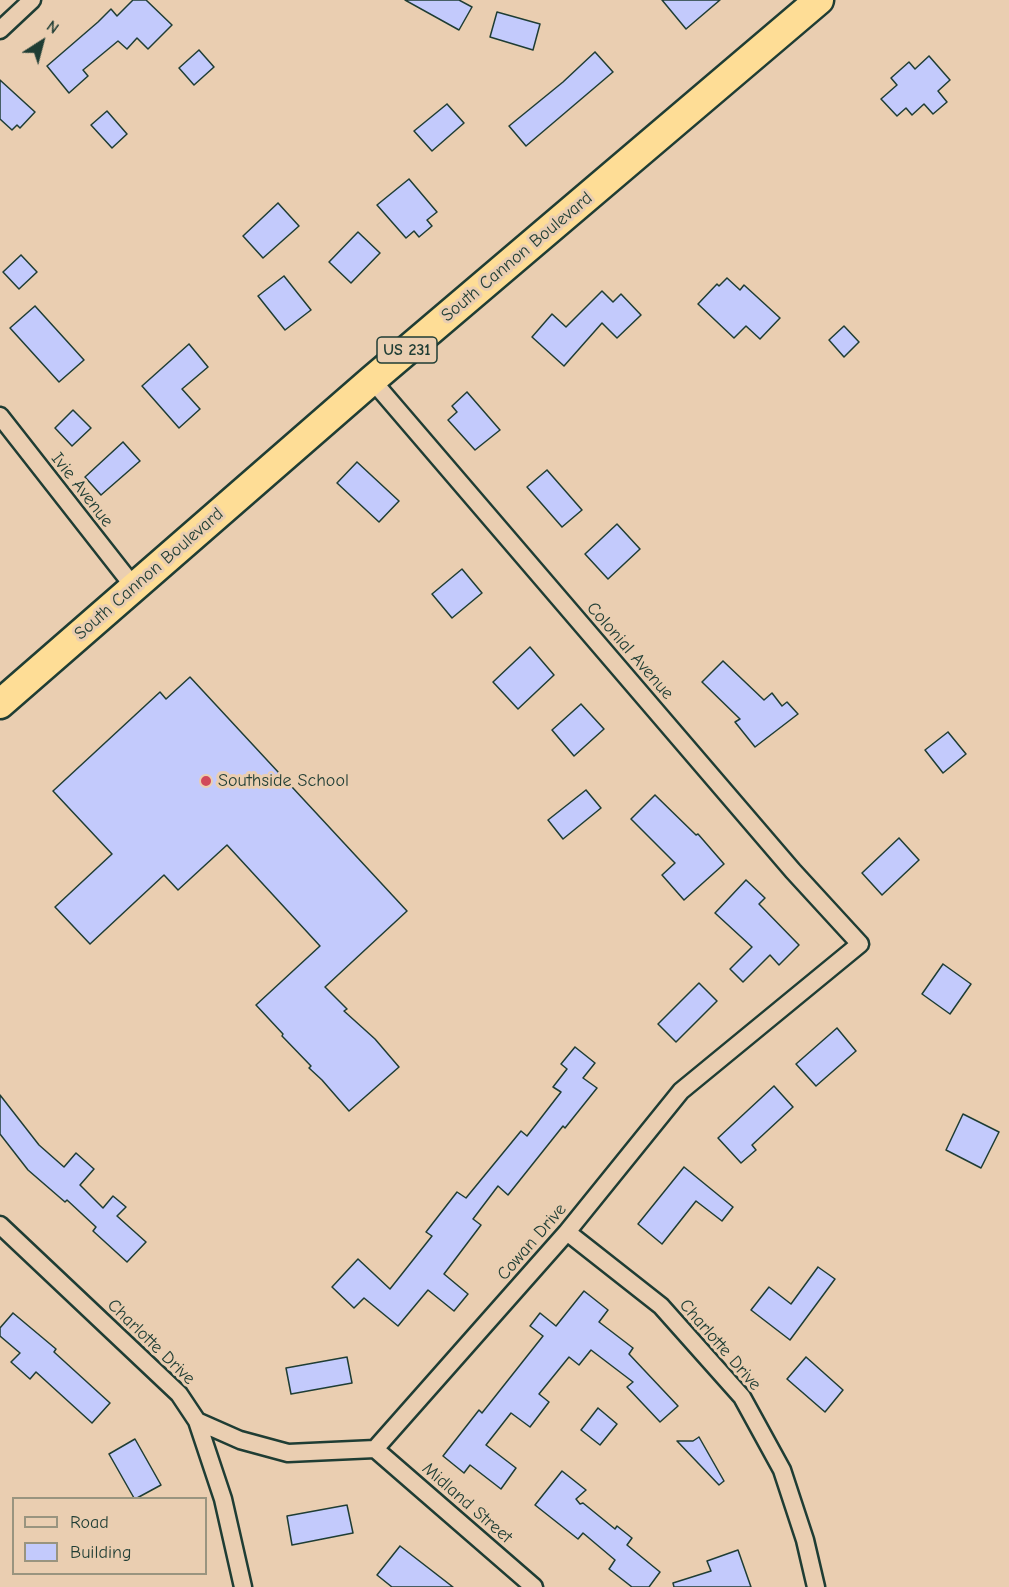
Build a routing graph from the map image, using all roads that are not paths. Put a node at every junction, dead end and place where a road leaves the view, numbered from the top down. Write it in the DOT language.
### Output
graph roads {
  1 [pos="32,0"];
  2 [pos="819,0"];
  3 [pos="0,30"];
  4 [pos="372,380"];
  5 [pos="0,416"];
  6 [pos="134,587"];
  7 [pos="0,704"];
  8 [pos="860,944"];
  9 [pos="0,1225"];
  10 [pos="567,1232"];
  11 [pos="197,1421"];
  12 [pos="375,1449"];
  13 [pos="243,1587"];
  14 [pos="534,1587"];
  15 [pos="816,1587"];
  1 -- 3 [label="street"];
  2 -- 4 [label="highway, South Cannon Boulevard / US 231"];
  4 -- 6 [label="highway, South Cannon Boulevard / US 231"];
  4 -- 8 [label="street, Colonial Avenue"];
  5 -- 6 [label="street, Ivie Avenue"];
  6 -- 7 [label="highway, South Cannon Boulevard / US 231"];
  8 -- 10 [label="street, Cowan Drive"];
  9 -- 11 [label="street, Charlotte Drive"];
  10 -- 12 [label="street, Cowan Drive"];
  10 -- 15 [label="street, Charlotte Drive"];
  11 -- 12 [label="street"];
  11 -- 13 [label="street, Charlotte Drive"];
  12 -- 14 [label="street, Midland Street"];
}
